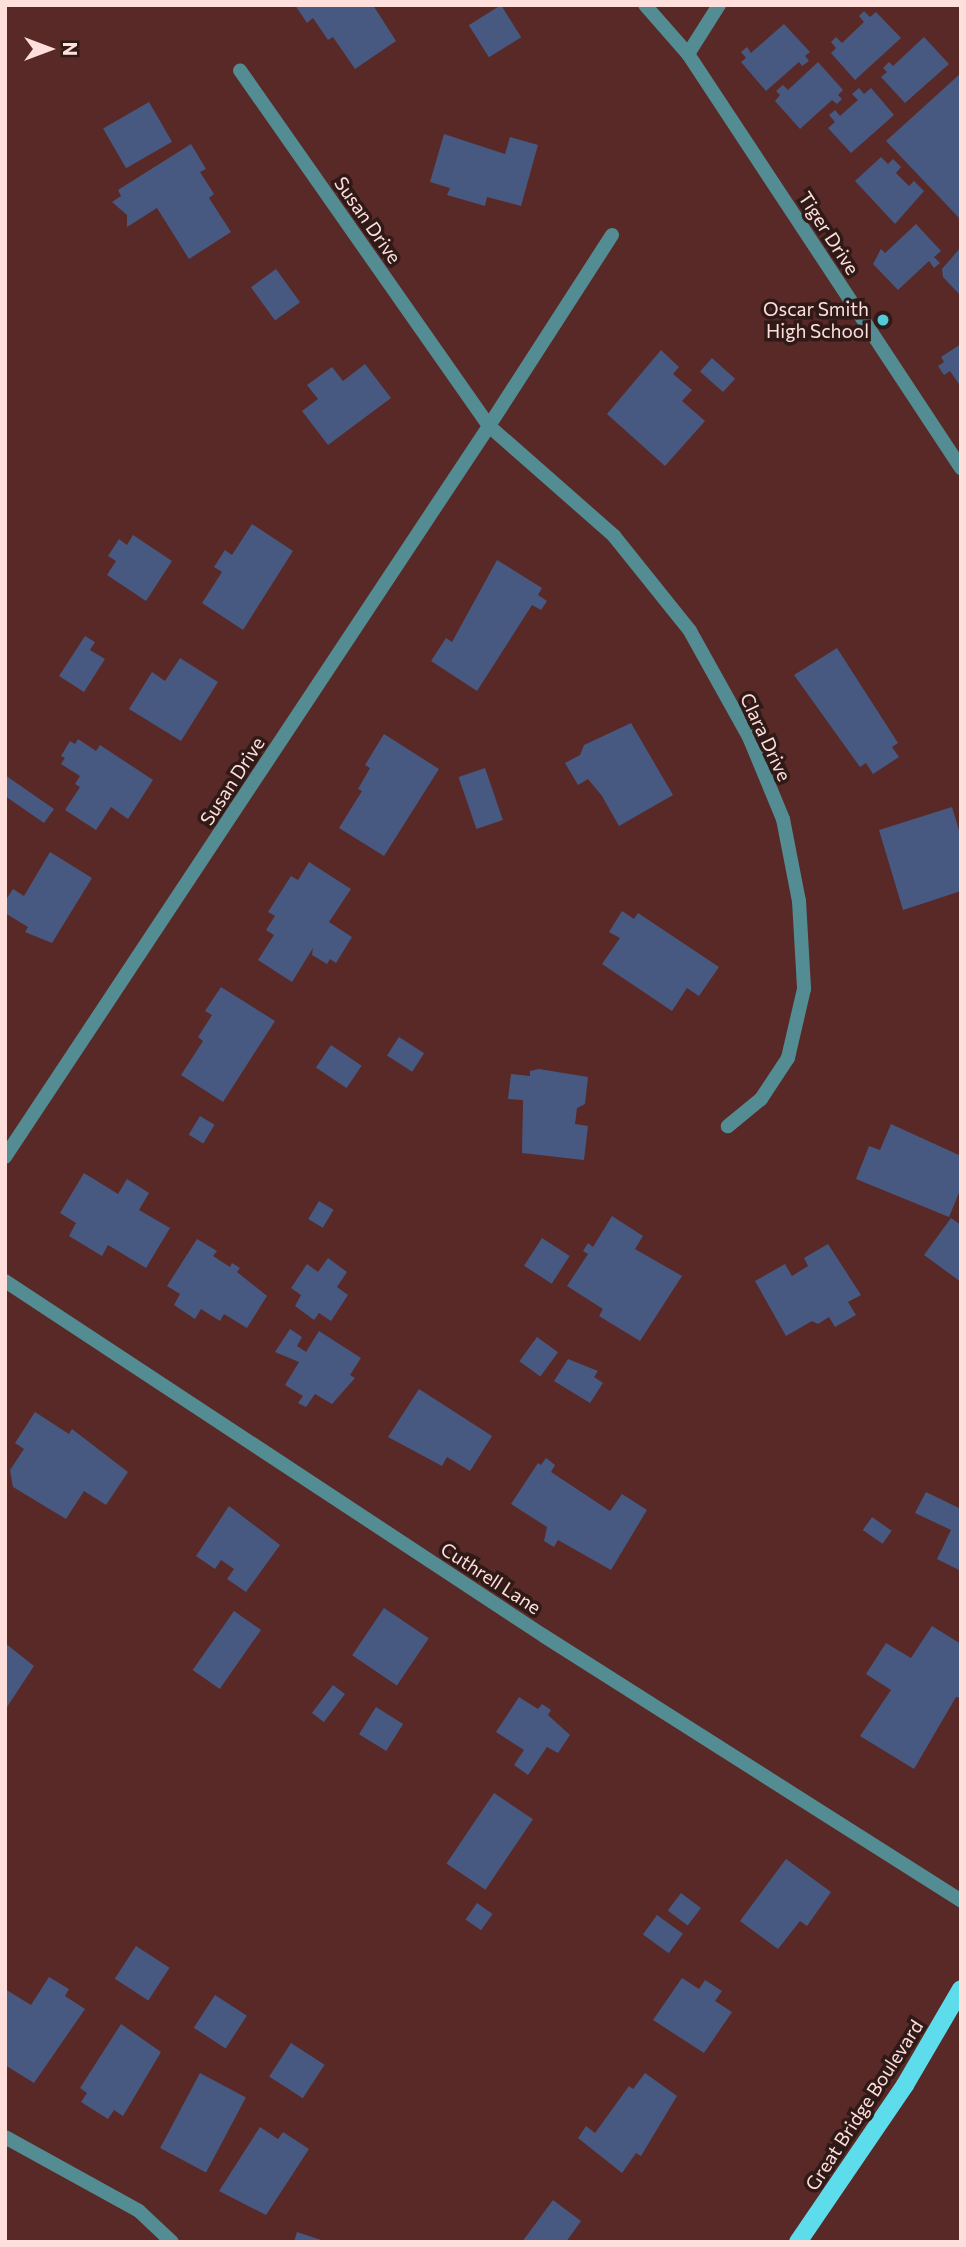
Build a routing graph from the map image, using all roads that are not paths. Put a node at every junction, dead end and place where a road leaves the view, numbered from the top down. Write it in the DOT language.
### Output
graph roads {
  1 [pos="645,5"];
  2 [pos="719,5"];
  3 [pos="688,54"];
  4 [pos="240,71"];
  5 [pos="612,234"];
  6 [pos="489,426"];
  7 [pos="961,468"];
  8 [pos="728,1126"];
  9 [pos="5,1157"];
  10 [pos="5,1281"];
  11 [pos="961,1900"];
  12 [pos="961,1989"];
  13 [pos="5,2137"];
  14 [pos="172,2242"];
  15 [pos="798,2242"];
  1 -- 3 [label="street, Tiger Drive"];
  2 -- 3 [label="street"];
  3 -- 7 [label="street, Tiger Drive"];
  4 -- 6 [label="street, Susan Drive"];
  5 -- 6 [label="street, Susan Drive"];
  6 -- 8 [label="street, Clara Drive"];
  6 -- 9 [label="street, Susan Drive"];
  10 -- 11 [label="street, Cuthrell Lane"];
  12 -- 15 [label="main road, Great Bridge Boulevard"];
  13 -- 14 [label="street"];
}
